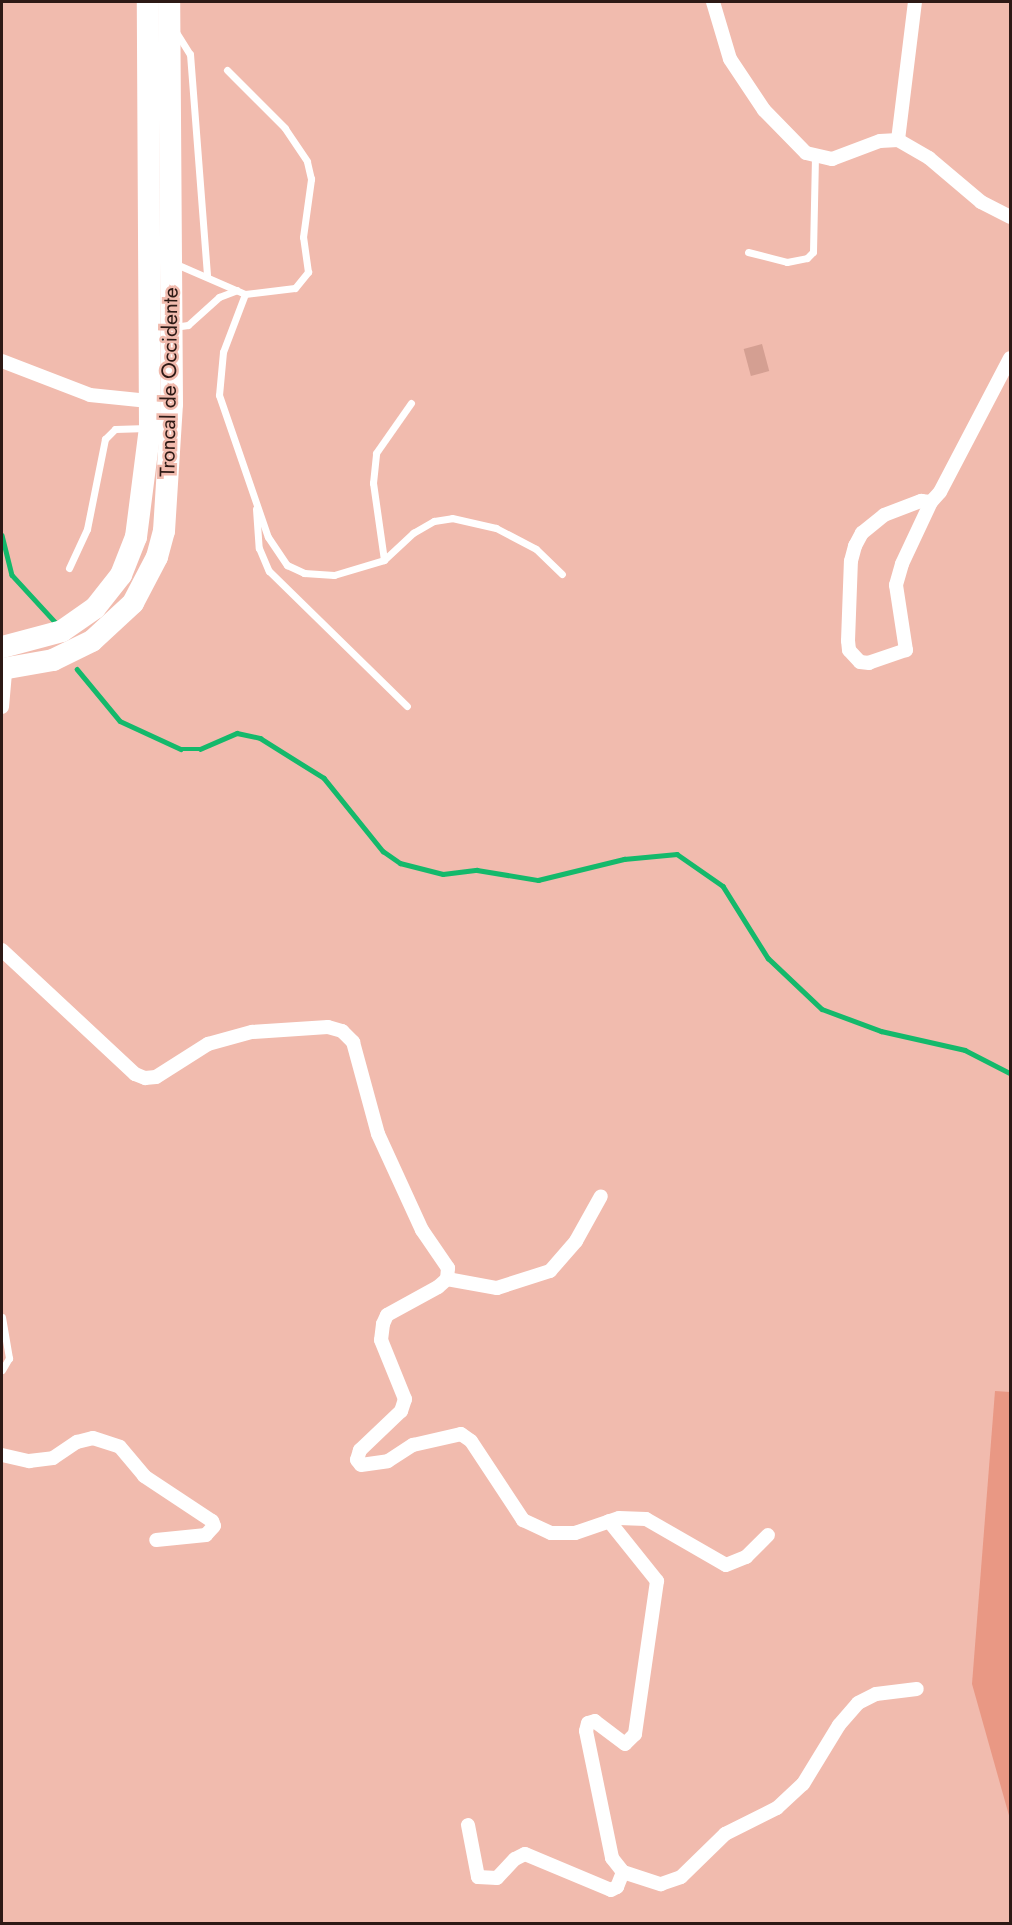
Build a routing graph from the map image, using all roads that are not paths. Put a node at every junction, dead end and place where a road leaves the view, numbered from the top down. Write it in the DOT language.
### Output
graph roads {
  1 [pos="148,2"];
  2 [pos="713,2"];
  3 [pos="915,2"];
  4 [pos="168,11"];
  5 [pos="226,70"];
  6 [pos="898,140"];
  7 [pos="815,157"];
  8 [pos="1011,217"];
  9 [pos="748,252"];
  10 [pos="172,263"];
  11 [pos="207,276"];
  12 [pos="237,290"];
  13 [pos="245,294"];
  14 [pos="172,327"];
  15 [pos="1011,358"];
  16 [pos="2,360"];
  17 [pos="149,401"];
  18 [pos="411,403"];
  19 [pos="150,428"];
  20 [pos="255,495"];
  21 [pos="932,502"];
  22 [pos="384,560"];
  23 [pos="69,568"];
  24 [pos="562,574"];
  25 [pos="2,661"];
  26 [pos="407,706"];
  27 [pos="2,707"];
  28 [pos="2,950"];
  29 [pos="601,1196"];
  30 [pos="447,1279"];
  31 [pos="2,1317"];
  32 [pos="2,1370"];
  33 [pos="2,1455"];
  34 [pos="609,1521"];
  35 [pos="768,1535"];
  36 [pos="156,1540"];
  37 [pos="916,1689"];
  38 [pos="468,1825"];
  39 [pos="623,1872"];
  1 -- 17 [label="highway, Troncal de Occidente"];
  2 -- 7 [label="street"];
  3 -- 6 [label="street"];
  4 -- 10 [label="highway, Troncal de Occidente"];
  4 -- 11 [label="lane"];
  5 -- 13 [label="lane"];
  6 -- 7 [label="street"];
  6 -- 8 [label="street"];
  7 -- 9 [label="lane"];
  10 -- 11 [label="lane"];
  10 -- 14 [label="highway, Troncal de Occidente"];
  11 -- 12 [label="lane"];
  12 -- 13 [label="lane"];
  12 -- 14 [label="lane"];
  13 -- 20 [label="lane"];
  14 -- 25 [label="highway, Troncal de Occidente"];
  15 -- 21 [label="street"];
  16 -- 17 [label="street"];
  17 -- 19 [label="highway, Troncal de Occidente"];
  18 -- 22 [label="lane"];
  19 -- 23 [label="lane"];
  19 -- 25 [label="highway, Troncal de Occidente"];
  20 -- 22 [label="lane"];
  20 -- 26 [label="lane"];
  21 -- 21 [label="street"];
  22 -- 24 [label="lane"];
  25 -- 27 [label="street"];
  28 -- 30 [label="street"];
  29 -- 30 [label="street"];
  30 -- 34 [label="street"];
  31 -- 32 [label="lane"];
  33 -- 36 [label="street"];
  34 -- 35 [label="street"];
  34 -- 39 [label="street"];
  37 -- 39 [label="street"];
  38 -- 39 [label="street"];
}
